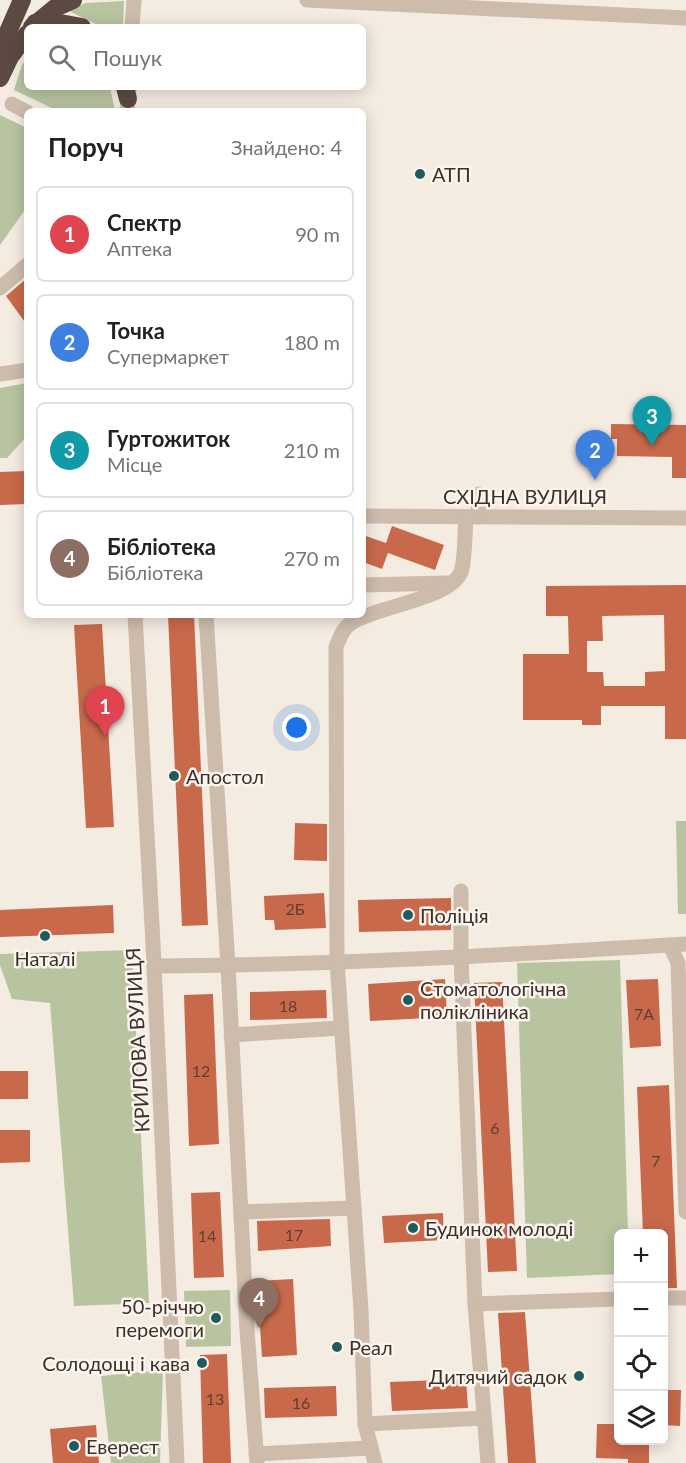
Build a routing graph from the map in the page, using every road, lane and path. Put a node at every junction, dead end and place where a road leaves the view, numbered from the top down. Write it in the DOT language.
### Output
graph roads {
  1 [pos="22,0"];
  2 [pos="73,0"];
  3 [pos="134,0"];
  4 [pos="307,0"];
  5 [pos="686,18"];
  6 [pos="36,24"];
  7 [pos="47,24"];
  8 [pos="66,24"];
  9 [pos="132,24"];
  10 [pos="24,38"];
  11 [pos="0,50"];
  12 [pos="0,78"];
  13 [pos="12,104"];
  14 [pos="24,110"];
  15 [pos="24,268"];
  16 [pos="0,288"];
  17 [pos="24,370"];
  18 [pos="0,374"];
  19 [pos="479,494"];
  20 [pos="366,516"];
  21 [pos="472,517"];
  22 [pos="686,518"];
  23 [pos="453,583"];
  24 [pos="366,585"];
  25 [pos="366,616"];
  26 [pos="135,618"];
  27 [pos="206,618"];
  28 [pos="362,618"];
  29 [pos="461,891"];
  30 [pos="686,944"];
  31 [pos="670,945"];
  32 [pos="461,957"];
  33 [pos="336,962"];
  34 [pos="154,966"];
  35 [pos="228,966"];
  36 [pos="341,1028"];
  37 [pos="231,1035"];
  38 [pos="354,1208"];
  39 [pos="241,1212"];
  40 [pos="686,1212"];
  41 [pos="668,1298"];
  42 [pos="686,1298"];
  43 [pos="614,1299"];
  44 [pos="475,1304"];
  45 [pos="484,1418"];
  46 [pos="365,1424"];
  47 [pos="373,1456"];
  48 [pos="257,1458"];
  49 [pos="177,1463"];
  50 [pos="488,1463"];
  1 -- 11 [label="highway"];
  2 -- 6 [label="highway"];
  3 -- 9 [label="street"];
  4 -- 5 [label="street"];
  7 -- 8 [label="highway"];
  10 -- 12 [label="highway"];
  13 -- 14 [label="street"];
  15 -- 16 [label="street"];
  17 -- 18 [label="street"];
  19 -- 21 [label="street"];
  20 -- 21 [label="street, СХІДНА ВУЛИЦЯ"];
  21 -- 22 [label="street, СХІДНА ВУЛИЦЯ"];
  21 -- 23 [label="street"];
  23 -- 24 [label="street"];
  23 -- 25 [label="street"];
  26 -- 34 [label="street, КРИЛОВА ВУЛИЦЯ"];
  27 -- 35 [label="street"];
  28 -- 33 [label="street"];
  29 -- 32 [label="street"];
  30 -- 31 [label="street"];
  31 -- 32 [label="street"];
  31 -- 40 [label="street"];
  32 -- 33 [label="street"];
  32 -- 44 [label="street"];
  33 -- 35 [label="street"];
  33 -- 36 [label="street"];
  34 -- 35 [label="street"];
  34 -- 49 [label="street, КРИЛОВА ВУЛИЦЯ"];
  35 -- 37 [label="street"];
  36 -- 37 [label="street"];
  36 -- 38 [label="street"];
  37 -- 39 [label="street"];
  38 -- 39 [label="street"];
  38 -- 46 [label="street"];
  39 -- 48 [label="street"];
  41 -- 42 [label="street"];
  43 -- 44 [label="street"];
  44 -- 45 [label="street"];
  45 -- 46 [label="street"];
  45 -- 50 [label="street"];
  46 -- 47 [label="street"];
  47 -- 48 [label="street"];
}
